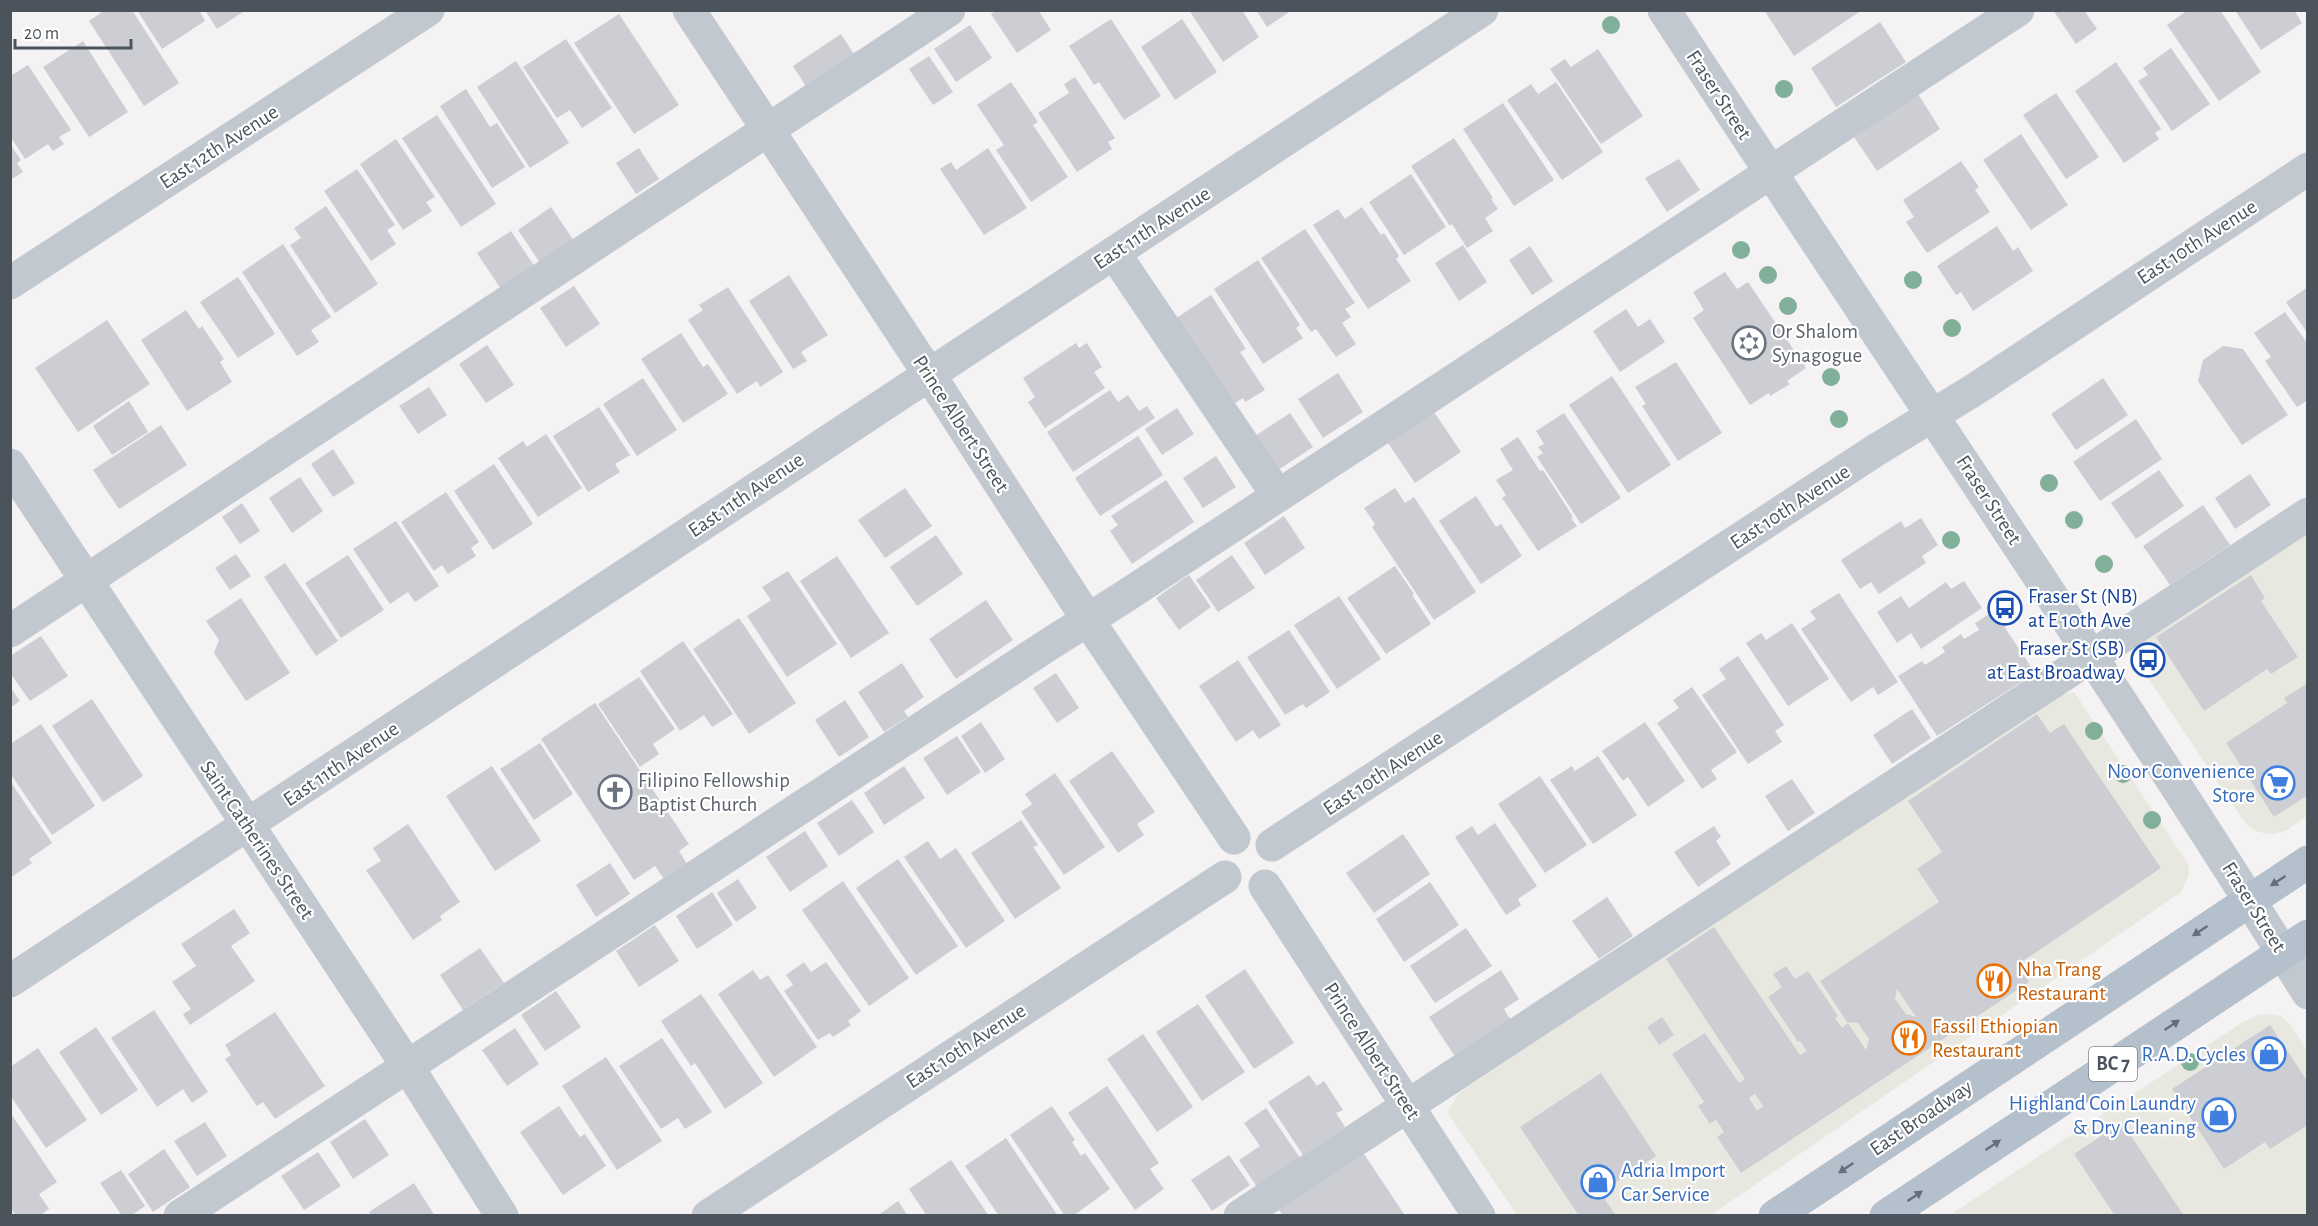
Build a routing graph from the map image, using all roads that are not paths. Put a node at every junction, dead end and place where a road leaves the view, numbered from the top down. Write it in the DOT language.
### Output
graph roads {
  1 [pos="428,10"];
  2 [pos="689,10"];
  3 [pos="949,10"];
  4 [pos="1482,10"];
  5 [pos="1664,10"];
  6 [pos="2018,10"];
  7 [pos="768,129"];
  8 [pos="2307,169"];
  9 [pos="1770,172"];
  10 [pos="1114,253"];
  11 [pos="10,283"];
  12 [pos="929,374"];
  13 [pos="1933,415"];
  14 [pos="10,465"];
  15 [pos="1278,496"];
  16 [pos="2307,514"];
  17 [pos="87,581"];
  18 [pos="1088,620"];
  19 [pos="10,631"];
  20 [pos="2091,656"];
  21 [pos="248,826"];
  22 [pos="1234,838"];
  23 [pos="1272,845"];
  24 [pos="2307,862"];
  25 [pos="1225,877"];
  26 [pos="1265,886"];
  27 [pos="2249,900"];
  28 [pos="2295,944"];
  29 [pos="10,981"];
  30 [pos="2307,993"];
  31 [pos="408,1067"];
  32 [pos="1408,1105"];
  33 [pos="180,1215"];
  34 [pos="502,1215"];
  35 [pos="708,1215"];
  36 [pos="1240,1215"];
  37 [pos="1479,1215"];
  38 [pos="1774,1215"];
  39 [pos="1886,1215"];
  1 -- 11 [label="street, East 12th Avenue"];
  2 -- 7 [label="street, Prince Albert Street"];
  3 -- 7 [label="street"];
  4 -- 10 [label="street, East 11th Avenue"];
  5 -- 9 [label="street, Fraser Street"];
  6 -- 9 [label="street"];
  7 -- 12 [label="street, Prince Albert Street"];
  7 -- 17 [label="street"];
  8 -- 13 [label="street, East 10th Avenue"];
  9 -- 13 [label="street, Fraser Street"];
  9 -- 15 [label="street"];
  10 -- 12 [label="street, East 11th Avenue"];
  10 -- 15 [label="street"];
  12 -- 18 [label="street, Prince Albert Street"];
  12 -- 21 [label="street, East 11th Avenue"];
  13 -- 20 [label="street, Fraser Street"];
  13 -- 23 [label="street, East 10th Avenue"];
  14 -- 17 [label="street, Saint Catherines Street"];
  15 -- 18 [label="street"];
  16 -- 20 [label="street"];
  17 -- 19 [label="street"];
  17 -- 21 [label="street, Saint Catherines Street"];
  18 -- 22 [label="street, Prince Albert Street"];
  18 -- 31 [label="street"];
  20 -- 27 [label="street, Fraser Street"];
  20 -- 32 [label="street"];
  21 -- 29 [label="street, East 11th Avenue"];
  21 -- 31 [label="street, Saint Catherines Street"];
  22 -- 23 [label="street"];
  22 -- 25 [label="street"];
  23 -- 26 [label="street"];
  24 -- 27 [label="main road, East Broadway, one-way"];
  25 -- 26 [label="street"];
  25 -- 35 [label="street, East 10th Avenue"];
  26 -- 32 [label="street, Prince Albert Street"];
  27 -- 28 [label="street, Fraser Street"];
  27 -- 38 [label="main road, East Broadway, one-way"];
  28 -- 30 [label="street, Fraser Street"];
  39 -- 28 [label="main road, BC 7, one-way"];
  31 -- 33 [label="street"];
  31 -- 34 [label="street, Saint Catherines Street"];
  32 -- 36 [label="street"];
  32 -- 37 [label="street, Prince Albert Street"];
}
